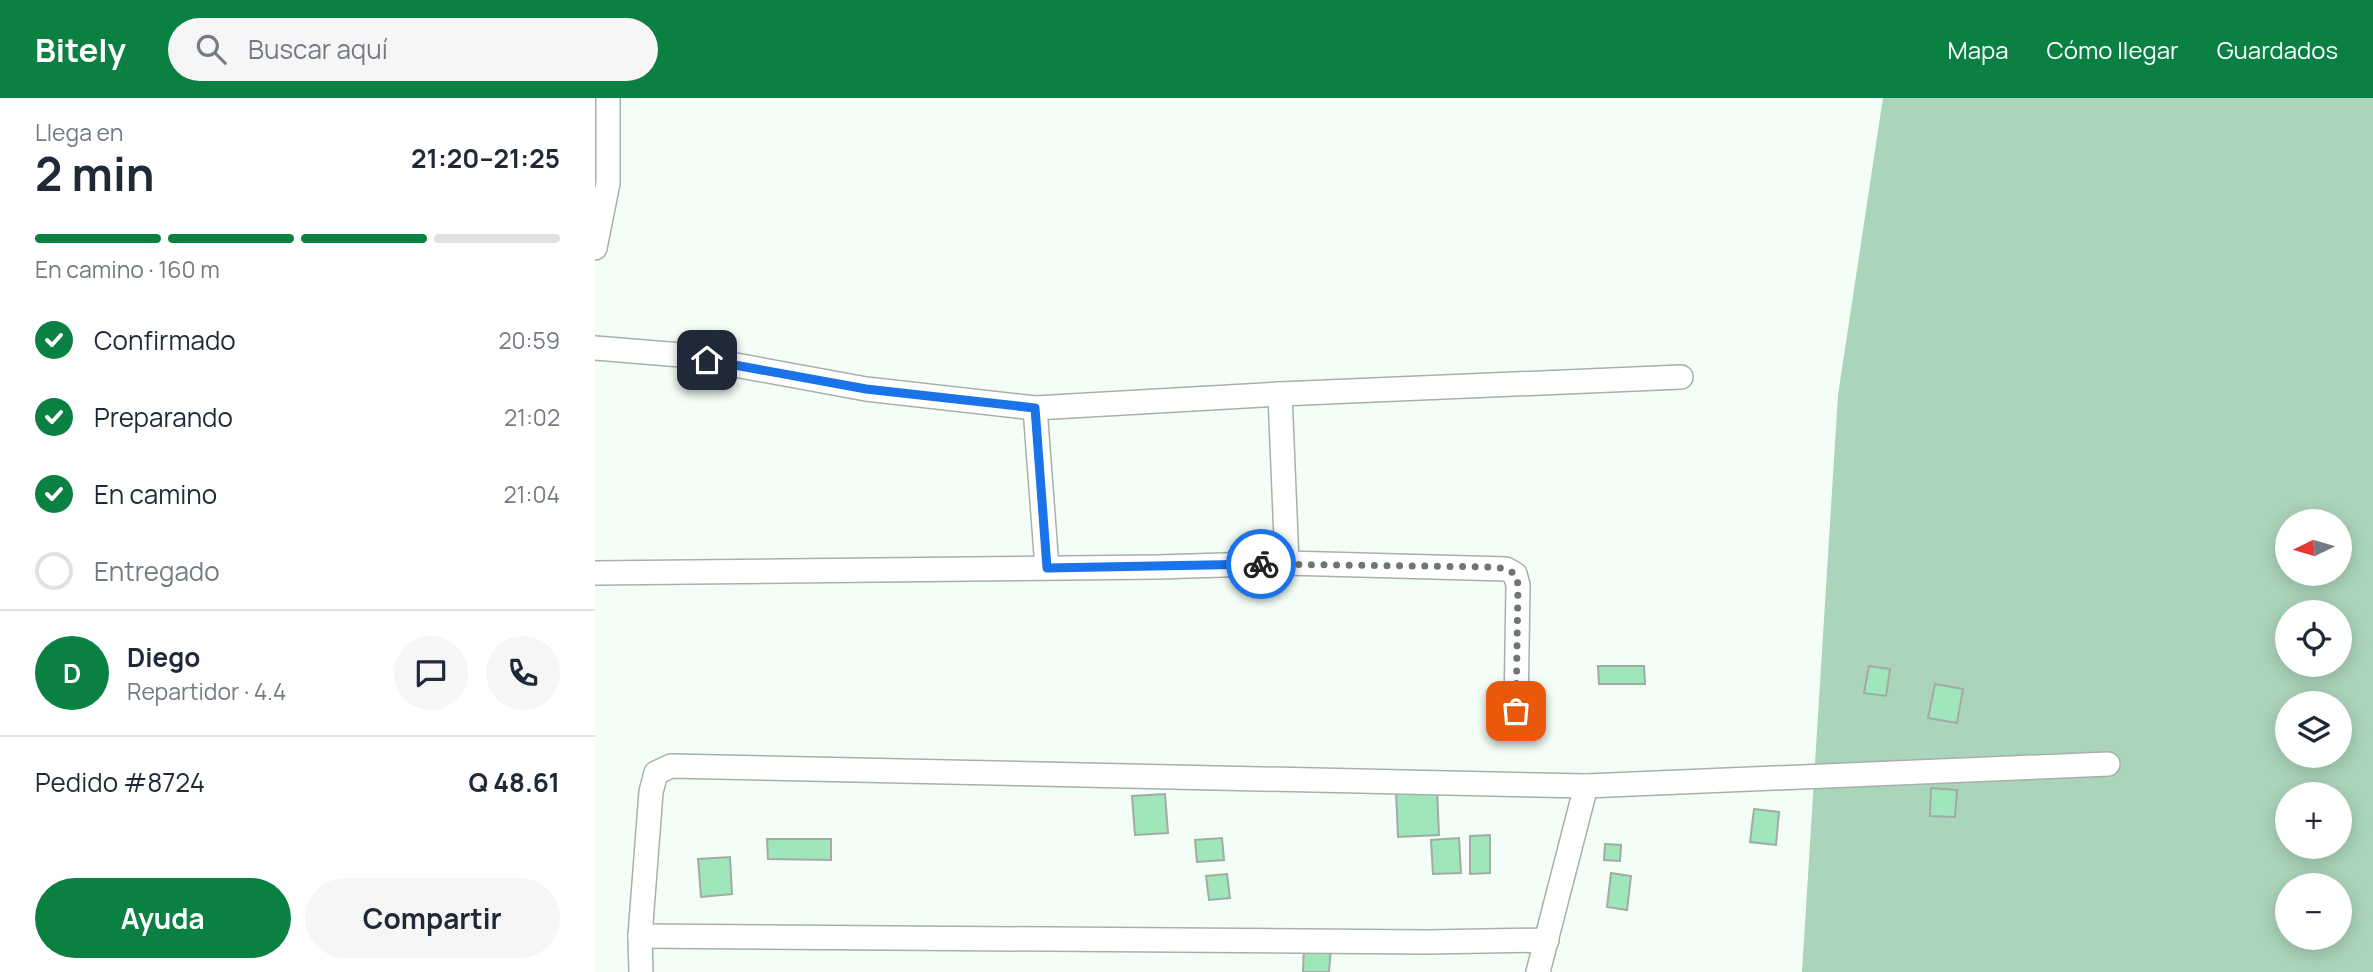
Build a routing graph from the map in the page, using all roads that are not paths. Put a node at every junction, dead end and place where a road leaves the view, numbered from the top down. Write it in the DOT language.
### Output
graph roads {
  1 [pos="608,98"];
  2 [pos="595,248"];
  3 [pos="595,348"];
  4 [pos="1681,377"];
  5 [pos="1280,394"];
  6 [pos="1035,408"];
  7 [pos="1287,564"];
  8 [pos="1047,568"];
  9 [pos="595,573"];
  10 [pos="1516,711"];
  11 [pos="2108,764"];
  12 [pos="1586,786"];
  13 [pos="640,936"];
  14 [pos="1547,940"];
  15 [pos="641,972"];
  16 [pos="1538,972"];
  1 -- 2 [label="street"];
  3 -- 6 [label="street"];
  4 -- 5 [label="street"];
  5 -- 6 [label="street"];
  5 -- 7 [label="street"];
  6 -- 8 [label="street"];
  7 -- 8 [label="street"];
  7 -- 10 [label="street"];
  8 -- 9 [label="street"];
  11 -- 12 [label="street"];
  12 -- 13 [label="street"];
  12 -- 14 [label="street"];
  13 -- 14 [label="street"];
  13 -- 15 [label="street"];
  14 -- 16 [label="street"];
}
